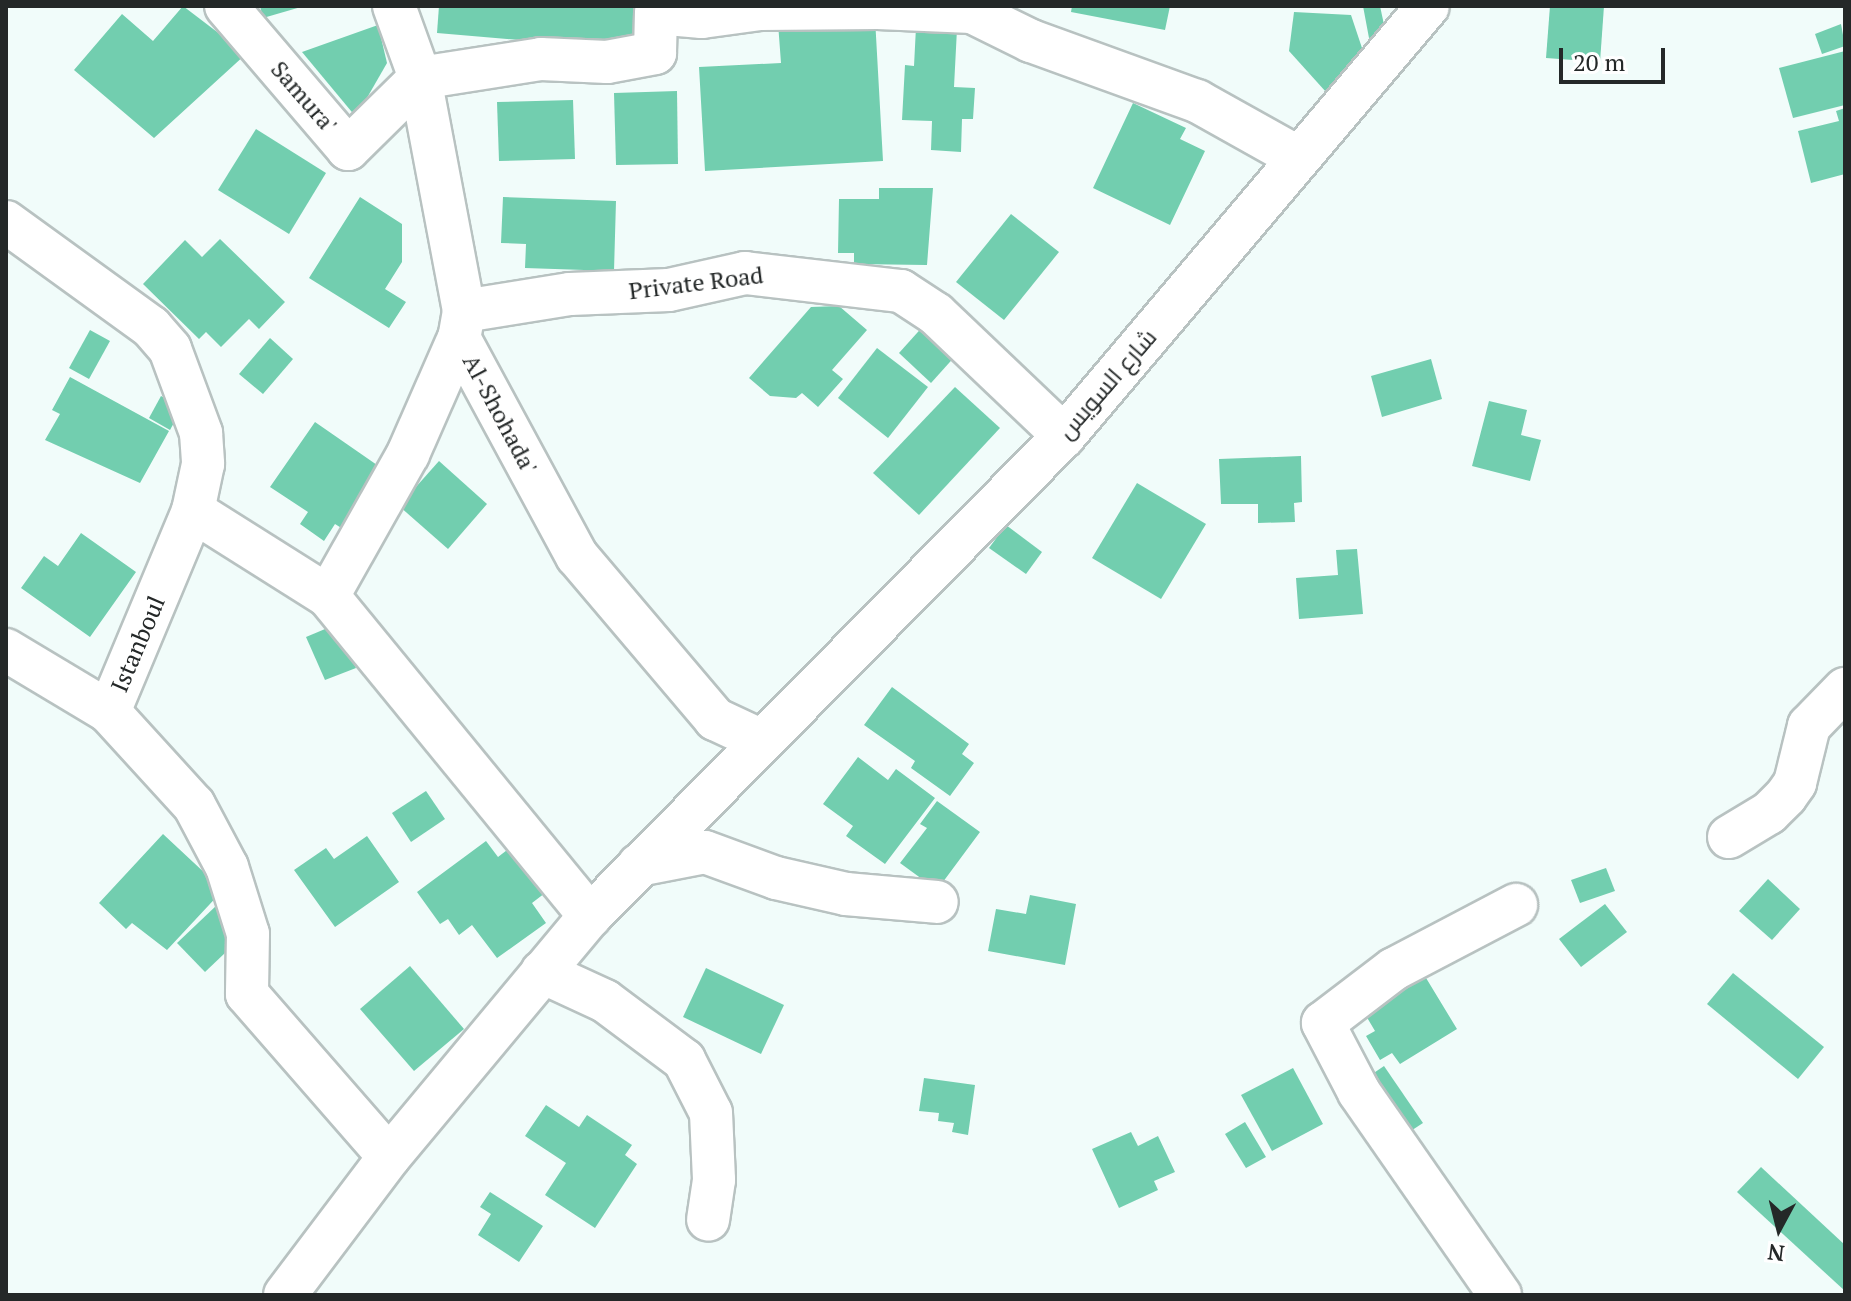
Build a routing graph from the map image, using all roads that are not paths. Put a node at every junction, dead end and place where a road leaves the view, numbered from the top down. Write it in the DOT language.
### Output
graph roads {
  1 [pos="226,6"];
  2 [pos="394,6"];
  3 [pos="1428,6"];
  4 [pos="420,78"];
  5 [pos="1297,157"];
  6 [pos="6,222"];
  7 [pos="461,324"];
  8 [pos="1064,436"];
  9 [pos="193,511"];
  10 [pos="328,596"];
  11 [pos="6,650"];
  12 [pos="1845,689"];
  13 [pos="109,712"];
  14 [pos="762,741"];
  15 [pos="1729,837"];
  16 [pos="639,865"];
  17 [pos="937,902"];
  18 [pos="1516,905"];
  19 [pos="590,916"];
  20 [pos="542,972"];
  21 [pos="389,1157"];
  22 [pos="708,1220"];
  23 [pos="285,1295"];
  24 [pos="1500,1295"];
  1 -- 4 [label="street, Samura'"];
  2 -- 4 [label="street, Al-Shohada'"];
  3 -- 5 [label="street, شارع السويس"];
  4 -- 5 [label="street"];
  4 -- 7 [label="street, Al-Shohada'"];
  5 -- 8 [label="street, شارع السويس"];
  6 -- 9 [label="street, Istanboul"];
  7 -- 8 [label="street, Private Road"];
  7 -- 10 [label="street"];
  7 -- 14 [label="street, Al-Shohada'"];
  8 -- 14 [label="street, شارع السويس"];
  9 -- 10 [label="street"];
  9 -- 13 [label="street, Istanboul"];
  10 -- 19 [label="street"];
  11 -- 13 [label="street"];
  12 -- 15 [label="street"];
  13 -- 21 [label="street, Istanboul"];
  14 -- 16 [label="street, شارع السويس"];
  16 -- 17 [label="street"];
  16 -- 19 [label="street, شارع السويس"];
  18 -- 24 [label="street"];
  19 -- 20 [label="street, شارع السويس"];
  20 -- 21 [label="street, شارع السويس"];
  20 -- 22 [label="street"];
  21 -- 23 [label="street, شارع السويس"];
}
